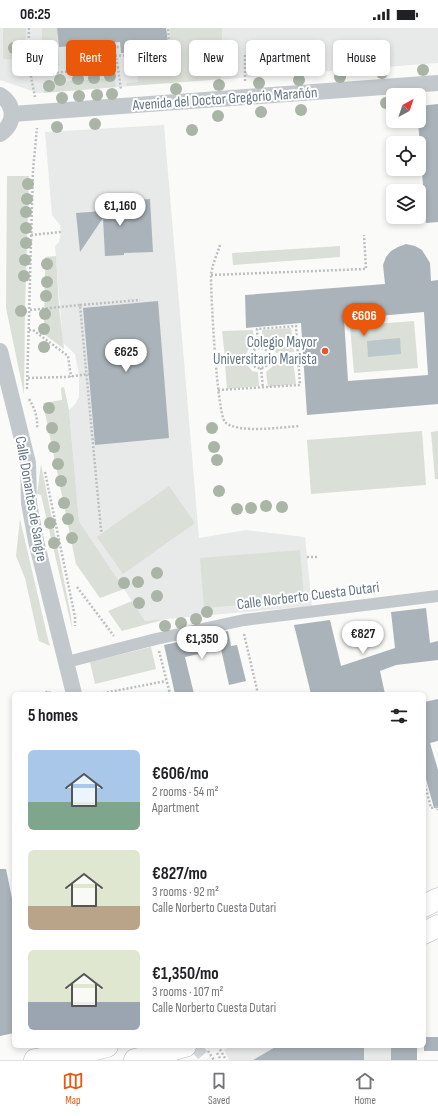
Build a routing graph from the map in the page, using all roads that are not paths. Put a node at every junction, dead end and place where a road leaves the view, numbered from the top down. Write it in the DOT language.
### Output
graph roads {
  1 [pos="438,83"];
  2 [pos="0,95"];
  3 [pos="12,114"];
  4 [pos="0,134"];
  5 [pos="0,351"];
  6 [pos="438,596"];
  7 [pos="67,662"];
  8 [pos="74,692"];
  9 [pos="438,899"];
  10 [pos="426,905"];
  11 [pos="438,926"];
  12 [pos="426,931"];
  13 [pos="97,1048"];
  14 [pos="178,1048"];
  15 [pos="34,1060"];
  16 [pos="135,1060"];
  1 -- 3 [label="street, Avenida del Doctor Gregorio Marañón"];
  2 -- 3 [label="street"];
  3 -- 4 [label="street"];
  5 -- 7 [label="street, Calle Donantes de Sangre"];
  6 -- 7 [label="street, Calle Norberto Cuesta Dutari"];
  7 -- 8 [label="street, Calle Donantes de Sangre"];
  9 -- 10 [label="highway"];
  11 -- 12 [label="highway"];
  13 -- 15 [label="highway"];
  14 -- 16 [label="highway"];
}
